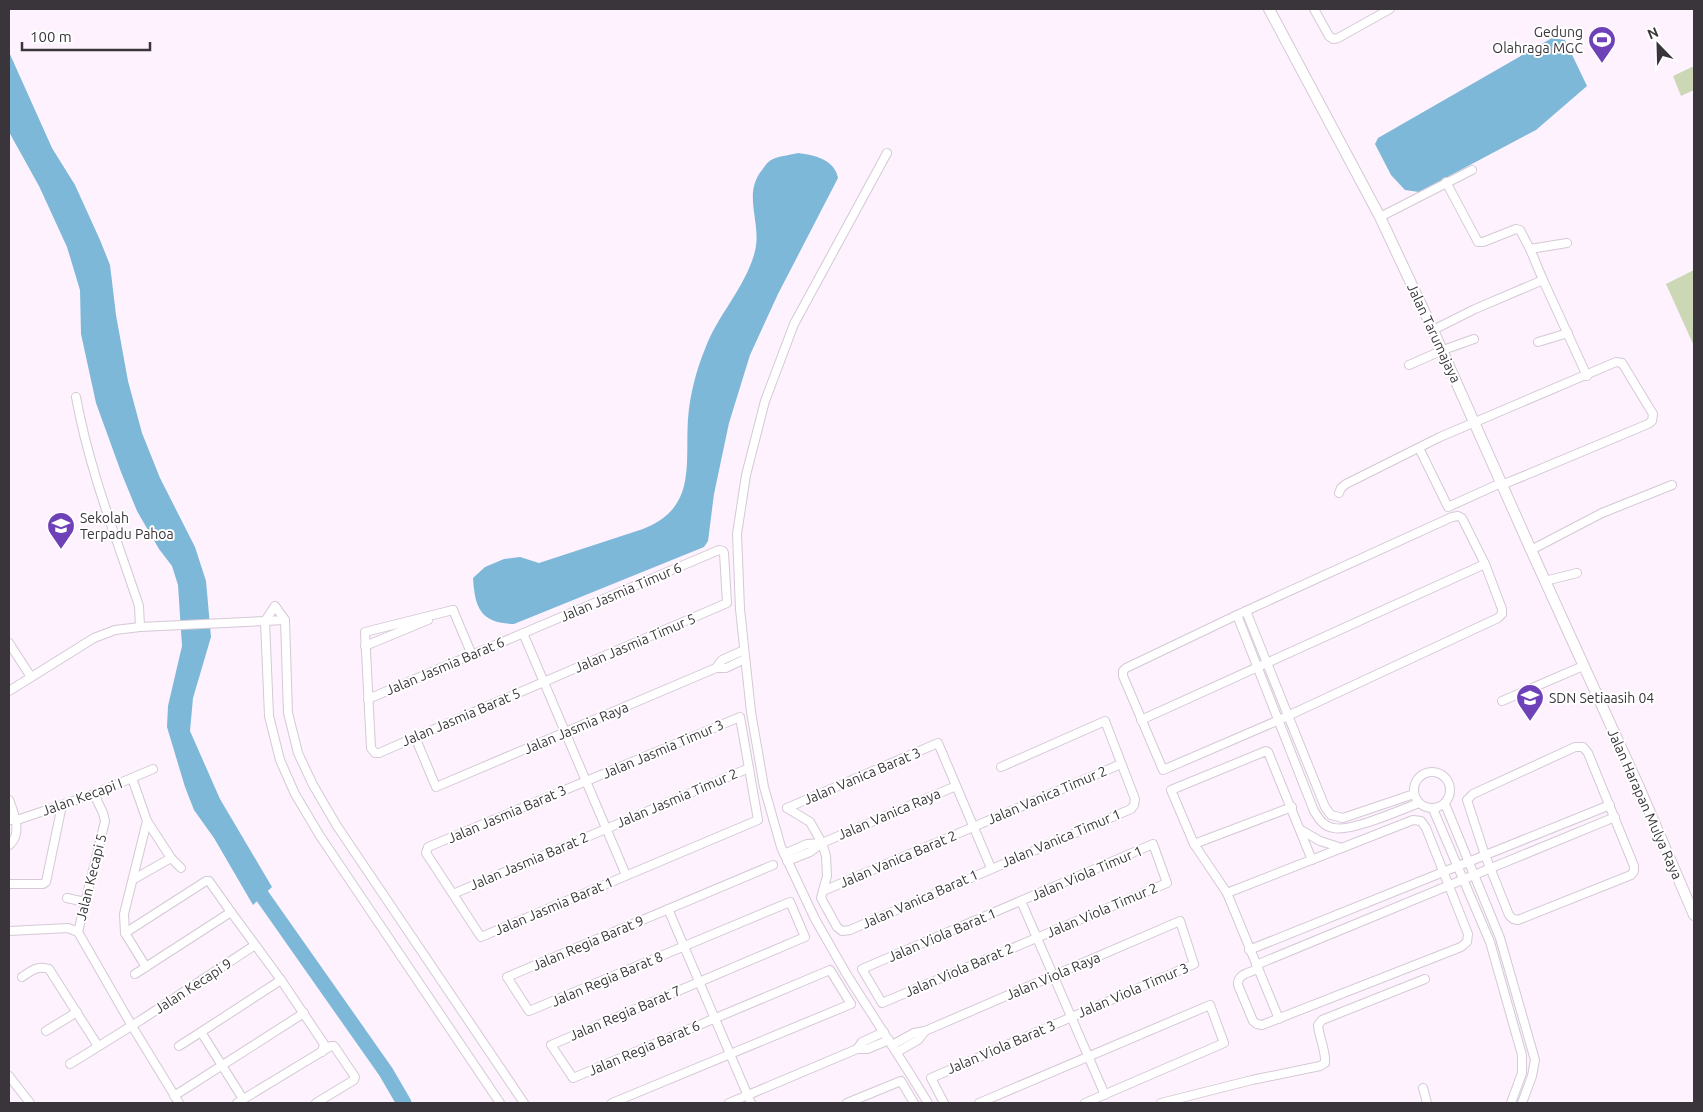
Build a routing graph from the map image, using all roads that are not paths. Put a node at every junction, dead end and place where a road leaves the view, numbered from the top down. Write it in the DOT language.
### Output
graph roads {
  1 [pos="1269,9"];
  2 [pos="1314,9"];
  3 [pos="1390,9"];
  4 [pos="887,153"];
  5 [pos="1472,170"];
  6 [pos="1446,182"];
  7 [pos="1381,217"];
  8 [pos="1567,243"];
  9 [pos="1530,249"];
  10 [pos="1543,280"];
  11 [pos="1436,328"];
  12 [pos="1568,333"];
  13 [pos="1474,339"];
  14 [pos="1538,342"];
  15 [pos="1447,349"];
  16 [pos="1409,366"];
  17 [pos="1587,376"];
  18 [pos="76,397"];
  19 [pos="1479,422"];
  20 [pos="1419,448"];
  21 [pos="1504,483"];
  22 [pos="1672,485"];
  23 [pos="1339,493"];
  24 [pos="1533,549"];
  25 [pos="719,550"];
  26 [pos="1485,564"];
  27 [pos="1577,573"];
  28 [pos="1549,580"];
  29 [pos="452,610"];
  30 [pos="1246,611"];
  31 [pos="1238,615"];
  32 [pos="285,620"];
  33 [pos="265,621"];
  34 [pos="140,627"];
  35 [pos="523,633"];
  36 [pos="9,643"];
  37 [pos="365,646"];
  38 [pos="744,650"];
  39 [pos="472,655"];
  40 [pos="745,659"];
  41 [pos="1267,663"];
  42 [pos="1583,666"];
  43 [pos="1258,667"];
  44 [pos="716,668"];
  45 [pos="31,677"];
  46 [pos="544,682"];
  47 [pos="9,691"];
  48 [pos="368,699"];
  49 [pos="1502,701"];
  50 [pos="1288,715"];
  51 [pos="1142,720"];
  52 [pos="1279,720"];
  53 [pos="565,732"];
  54 [pos="415,737"];
  55 [pos="1121,764"];
  56 [pos="1001,766"];
  57 [pos="748,768"];
  58 [pos="153,769"];
  59 [pos="132,778"];
  60 [pos="586,781"];
  61 [pos="956,786"];
  62 [pos="94,794"];
  63 [pos="1414,794"];
  64 [pos="9,800"];
  65 [pos="1419,803"];
  66 [pos="1445,804"];
  67 [pos="62,805"];
  68 [pos="1610,805"];
  69 [pos="1292,807"];
  70 [pos="1433,809"];
  71 [pos="1615,817"];
  72 [pos="13,820"];
  73 [pos="146,821"];
  74 [pos="973,827"];
  75 [pos="606,828"];
  76 [pos="1300,830"];
  77 [pos="822,843"];
  78 [pos="1153,844"];
  79 [pos="1194,844"];
  80 [pos="9,845"];
  81 [pos="1342,848"];
  82 [pos="1485,855"];
  83 [pos="171,858"];
  84 [pos="786,858"];
  85 [pos="1312,860"];
  86 [pos="1469,861"];
  87 [pos="773,865"];
  88 [pos="1459,866"];
  89 [pos="181,868"];
  90 [pos="990,868"];
  91 [pos="1490,868"];
  92 [pos="1443,872"];
  93 [pos="1474,874"];
  94 [pos="626,875"];
  95 [pos="134,878"];
  96 [pos="1464,878"];
  97 [pos="9,884"];
  98 [pos="1448,885"];
  99 [pos="823,891"];
  100 [pos="1227,893"];
  101 [pos="452,894"];
  102 [pos="67,898"];
  103 [pos="1021,901"];
  104 [pos="85,902"];
  105 [pos="790,902"];
  106 [pos="668,909"];
  107 [pos="231,912"];
  108 [pos="1694,915"];
  109 [pos="10,932"];
  110 [pos="78,932"];
  111 [pos="125,933"];
  112 [pos="1037,938"];
  113 [pos="1500,938"];
  114 [pos="1490,942"];
  115 [pos="255,945"];
  116 [pos="684,946"];
  117 [pos="1249,950"];
  118 [pos="1194,964"];
  119 [pos="146,967"];
  120 [pos="1257,967"];
  121 [pos="135,974"];
  122 [pos="1054,976"];
  123 [pos="22,977"];
  124 [pos="1425,979"];
  125 [pos="281,980"];
  126 [pos="699,982"];
  127 [pos="882,1002"];
  128 [pos="529,1011"];
  129 [pos="77,1012"];
  130 [pos="304,1014"];
  131 [pos="1071,1017"];
  132 [pos="715,1018"];
  133 [pos="1279,1019"];
  134 [pos="132,1026"];
  135 [pos="46,1031"];
  136 [pos="201,1032"];
  137 [pos="884,1032"];
  138 [pos="98,1046"];
  139 [pos="179,1046"];
  140 [pos="893,1046"];
  141 [pos="857,1050"];
  142 [pos="322,1052"];
  143 [pos="730,1054"];
  144 [pos="1088,1057"];
  145 [pos="70,1064"];
  146 [pos="222,1066"];
  147 [pos="9,1076"];
  148 [pos="573,1078"];
  149 [pos="1424,1088"];
  150 [pos="1105,1095"];
  151 [pos="174,1096"];
  152 [pos="749,1099"];
  153 [pos="240,1101"];
  154 [pos="30,1103"];
  155 [pos="179,1103"];
  156 [pos="316,1103"];
  157 [pos="500,1103"];
  158 [pos="524,1103"];
  159 [pos="612,1103"];
  160 [pos="729,1103"];
  161 [pos="847,1103"];
  162 [pos="914,1103"];
  163 [pos="928,1103"];
  164 [pos="944,1103"];
  165 [pos="979,1103"];
  166 [pos="1085,1103"];
  167 [pos="1161,1103"];
  168 [pos="1426,1103"];
  169 [pos="1511,1103"];
  170 [pos="1522,1103"];
  1 -- 7 [label="street, Jalan Tarumajaya"];
  2 -- 3 [label="street"];
  4 -- 38 [label="street"];
  5 -- 6 [label="street"];
  6 -- 7 [label="street"];
  6 -- 9 [label="street"];
  7 -- 11 [label="street, Jalan Tarumajaya"];
  8 -- 9 [label="street"];
  9 -- 10 [label="street"];
  10 -- 11 [label="street"];
  10 -- 12 [label="street"];
  11 -- 15 [label="street, Jalan Tarumajaya"];
  12 -- 14 [label="street"];
  12 -- 17 [label="street"];
  13 -- 15 [label="street"];
  15 -- 16 [label="street"];
  15 -- 19 [label="street, Jalan Tarumajaya"];
  17 -- 19 [label="street"];
  17 -- 21 [label="street"];
  18 -- 34 [label="street"];
  19 -- 20 [label="street"];
  19 -- 21 [label="street, Jalan Tarumajaya"];
  20 -- 21 [label="street"];
  20 -- 23 [label="street"];
  21 -- 24 [label="street, Jalan Tarumajaya"];
  22 -- 24 [label="street"];
  24 -- 28 [label="street, Jalan Tarumajaya"];
  25 -- 35 [label="street, Jalan Jasmia Timur 6"];
  25 -- 46 [label="street, Jalan Jasmia Timur 5"];
  26 -- 30 [label="street"];
  26 -- 41 [label="street"];
  26 -- 50 [label="street"];
  27 -- 28 [label="street"];
  28 -- 42 [label="street, Jalan Tarumajaya"];
  29 -- 37 [label="street"];
  29 -- 37 [label="street"];
  29 -- 39 [label="street"];
  30 -- 31 [label="street"];
  30 -- 41 [label="street"];
  31 -- 43 [label="street"];
  31 -- 51 [label="street"];
  32 -- 33 [label="street"];
  32 -- 33 [label="street"];
  32 -- 158 [label="street"];
  33 -- 34 [label="street"];
  33 -- 157 [label="street"];
  34 -- 45 [label="street"];
  35 -- 39 [label="street, Jalan Jasmia Barat 6"];
  35 -- 46 [label="street"];
  36 -- 45 [label="street"];
  37 -- 48 [label="street"];
  38 -- 40 [label="street"];
  38 -- 44 [label="street, Jalan Jasmia Raya"];
  39 -- 48 [label="street, Jalan Jasmia Barat 6"];
  40 -- 44 [label="street, Jalan Jasmia Raya"];
  40 -- 84 [label="street"];
  41 -- 43 [label="street"];
  41 -- 50 [label="street"];
  42 -- 49 [label="street"];
  42 -- 108 [label="street, Jalan Harapan Mulya Raya"];
  43 -- 51 [label="street"];
  43 -- 52 [label="street"];
  44 -- 53 [label="street, Jalan Jasmia Raya"];
  45 -- 47 [label="street"];
  46 -- 53 [label="street"];
  46 -- 54 [label="street, Jalan Jasmia Barat 5"];
  48 -- 54 [label="street, Jalan Jasmia Barat 5"];
  50 -- 52 [label="street"];
  50 -- 63 [label="street"];
  51 -- 52 [label="street"];
  52 -- 65 [label="street"];
  53 -- 54 [label="street, Jalan Jasmia Raya"];
  53 -- 60 [label="street"];
  55 -- 56 [label="street"];
  55 -- 74 [label="street, Jalan Vanica Timur 2"];
  55 -- 90 [label="street, Jalan Vanica Timur 1"];
  57 -- 60 [label="street, Jalan Jasmia Timur 3"];
  57 -- 75 [label="street, Jalan Jasmia Timur 2"];
  57 -- 94 [label="street, Jalan Jasmia Barat 1"];
  58 -- 59 [label="street, Jalan Kecapi I"];
  59 -- 62 [label="street, Jalan Kecapi I"];
  59 -- 73 [label="street"];
  60 -- 75 [label="street"];
  60 -- 101 [label="street, Jalan Jasmia Barat 3"];
  61 -- 74 [label="street"];
  61 -- 77 [label="street, Jalan Vanica Raya"];
  61 -- 77 [label="street, Jalan Vanica Barat 3"];
  62 -- 67 [label="street, Jalan Kecapi I"];
  62 -- 104 [label="street, Jalan Kecapi 5"];
  63 -- 65 [label="street"];
  63 -- 66 [label="street"];
  64 -- 72 [label="street"];
  65 -- 70 [label="street"];
  66 -- 70 [label="street"];
  66 -- 86 [label="street"];
  67 -- 72 [label="street, Jalan Kecapi I"];
  67 -- 97 [label="street"];
  68 -- 71 [label="street"];
  68 -- 82 [label="street"];
  68 -- 82 [label="street"];
  69 -- 76 [label="street"];
  69 -- 79 [label="street"];
  69 -- 79 [label="street"];
  70 -- 88 [label="street"];
  71 -- 91 [label="street"];
  71 -- 91 [label="street"];
  72 -- 80 [label="street"];
  73 -- 83 [label="street"];
  73 -- 95 [label="street"];
  74 -- 90 [label="street"];
  74 -- 99 [label="street, Jalan Vanica Barat 2"];
  75 -- 94 [label="street"];
  75 -- 101 [label="street, Jalan Jasmia Barat 2"];
  76 -- 81 [label="street"];
  76 -- 85 [label="street"];
  77 -- 84 [label="street, Jalan Vanica Raya"];
  77 -- 99 [label="street"];
  78 -- 103 [label="street, Jalan Viola Timur 1"];
  78 -- 112 [label="street, Jalan Viola Timur 2"];
  79 -- 100 [label="street"];
  81 -- 85 [label="street"];
  81 -- 92 [label="street"];
  82 -- 86 [label="street"];
  82 -- 91 [label="street"];
  83 -- 89 [label="street"];
  83 -- 95 [label="street"];
  84 -- 137 [label="street"];
  85 -- 100 [label="street"];
  86 -- 88 [label="street"];
  86 -- 93 [label="street"];
  87 -- 106 [label="street, Jalan Regia Barat 9"];
  88 -- 92 [label="street"];
  88 -- 96 [label="street"];
  90 -- 99 [label="street, Jalan Vanica Barat 1"];
  91 -- 93 [label="street"];
  92 -- 98 [label="street"];
  92 -- 117 [label="street"];
  93 -- 96 [label="street"];
  93 -- 113 [label="street"];
  94 -- 101 [label="street, Jalan Jasmia Barat 1"];
  95 -- 111 [label="street"];
  96 -- 98 [label="street"];
  96 -- 114 [label="street"];
  98 -- 120 [label="street"];
  98 -- 133 [label="street"];
  100 -- 117 [label="street"];
  102 -- 104 [label="street"];
  103 -- 112 [label="street"];
  103 -- 127 [label="street, Jalan Viola Barat 1"];
  104 -- 110 [label="street, Jalan Kecapi 5"];
  105 -- 116 [label="street, Jalan Regia Barat 8"];
  105 -- 126 [label="street, Jalan Regia Barat 7"];
  106 -- 116 [label="street"];
  106 -- 128 [label="street, Jalan Regia Barat 9"];
  107 -- 111 [label="street"];
  107 -- 115 [label="street"];
  107 -- 119 [label="street"];
  109 -- 110 [label="street"];
  110 -- 134 [label="street"];
  111 -- 119 [label="street"];
  112 -- 122 [label="street"];
  112 -- 127 [label="street, Jalan Viola Barat 2"];
  113 -- 114 [label="street"];
  113 -- 170 [label="street"];
  114 -- 169 [label="street"];
  115 -- 125 [label="street"];
  115 -- 134 [label="street, Jalan Kecapi 9"];
  116 -- 126 [label="street"];
  116 -- 128 [label="street, Jalan Regia Barat 8"];
  117 -- 120 [label="street"];
  118 -- 122 [label="street, Jalan Viola Raya"];
  118 -- 131 [label="street, Jalan Viola Timur 3"];
  119 -- 121 [label="street"];
  120 -- 133 [label="street"];
  120 -- 133 [label="street"];
  122 -- 131 [label="street"];
  122 -- 140 [label="street, Jalan Viola Raya"];
  123 -- 129 [label="street"];
  124 -- 167 [label="street"];
  125 -- 130 [label="street"];
  125 -- 136 [label="street"];
  126 -- 132 [label="street"];
  126 -- 148 [label="street, Jalan Regia Barat 7"];
  129 -- 135 [label="street"];
  129 -- 138 [label="street"];
  130 -- 142 [label="street"];
  130 -- 146 [label="street"];
  131 -- 144 [label="street"];
  131 -- 164 [label="street, Jalan Viola Barat 3"];
  132 -- 143 [label="street"];
  132 -- 143 [label="street, Jalan Regia Barat 6"];
  132 -- 148 [label="street, Jalan Regia Barat 6"];
  134 -- 138 [label="street, Jalan Kecapi 9"];
  134 -- 151 [label="street"];
  136 -- 139 [label="street"];
  136 -- 146 [label="street"];
  137 -- 140 [label="street"];
  137 -- 141 [label="street"];
  138 -- 145 [label="street, Jalan Kecapi 9"];
  140 -- 141 [label="street, Jalan Viola Raya"];
  140 -- 163 [label="street"];
  141 -- 152 [label="street"];
  142 -- 153 [label="street"];
  142 -- 156 [label="street"];
  143 -- 152 [label="street"];
  143 -- 159 [label="street"];
  144 -- 150 [label="street"];
  144 -- 150 [label="street"];
  144 -- 165 [label="street"];
  146 -- 151 [label="street"];
  146 -- 153 [label="street"];
  147 -- 154 [label="street"];
  149 -- 168 [label="street"];
  150 -- 166 [label="street"];
  151 -- 155 [label="street"];
  152 -- 160 [label="street"];
  161 -- 162 [label="street"];
}
